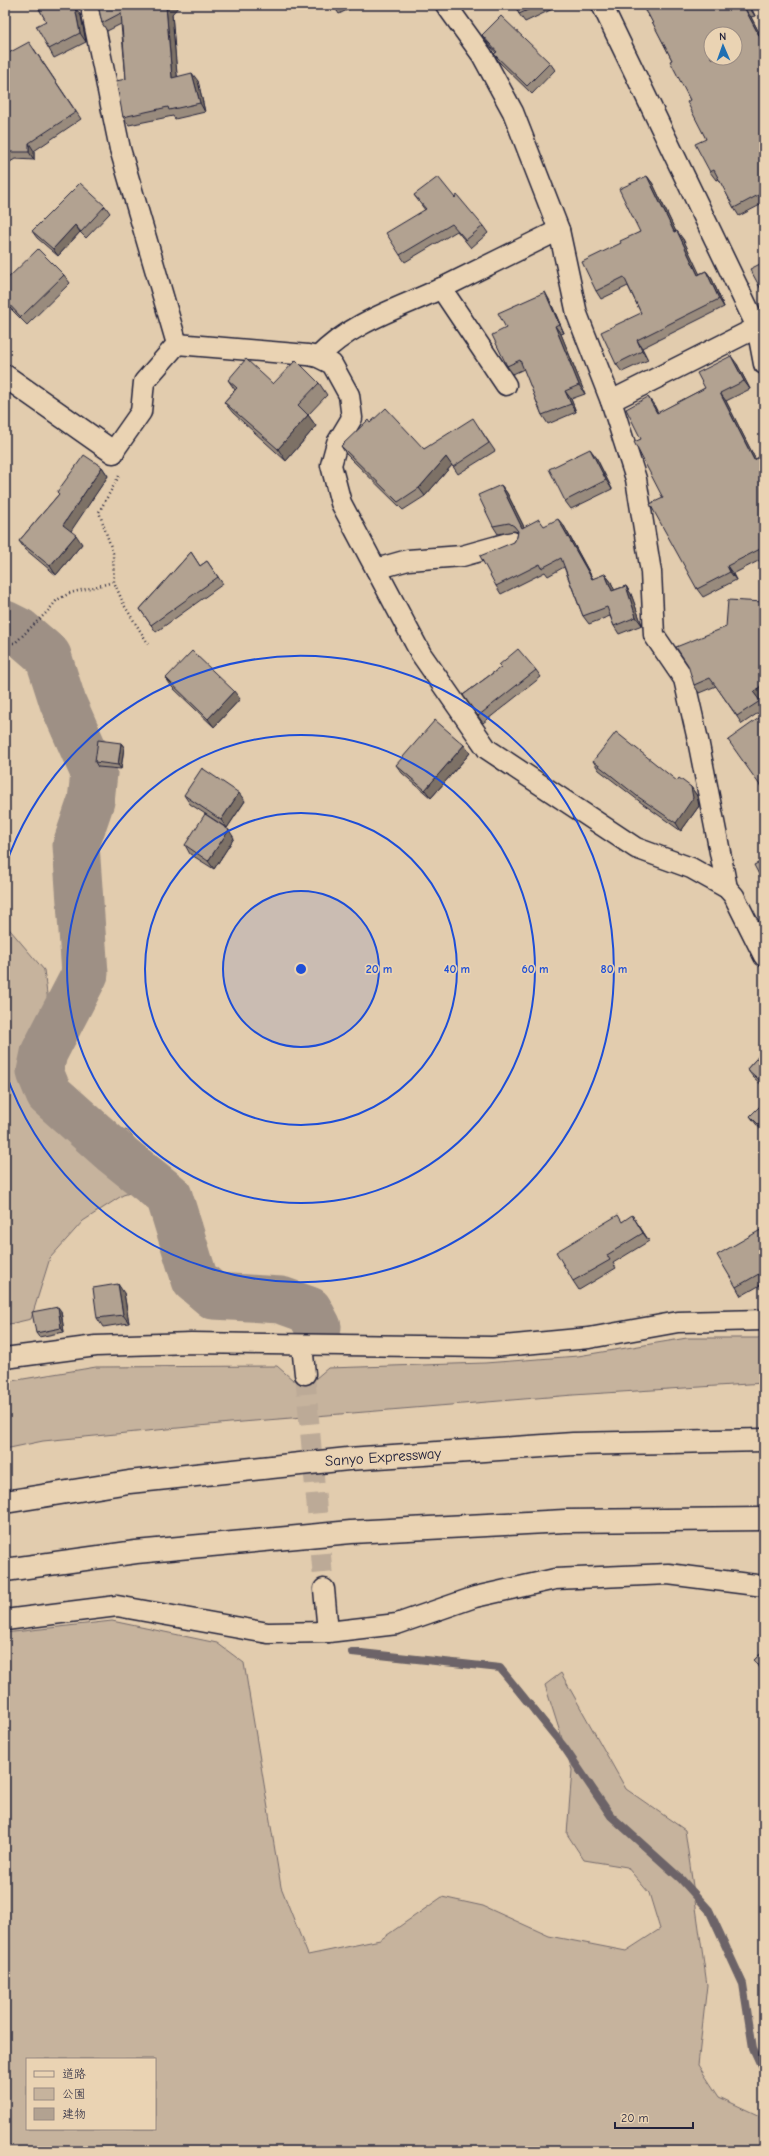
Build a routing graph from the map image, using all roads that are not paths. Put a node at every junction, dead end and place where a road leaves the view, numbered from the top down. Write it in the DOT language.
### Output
graph roads {
  1 [pos="94,5"];
  2 [pos="446,5"];
  3 [pos="602,5"];
  4 [pos="560,230"];
  5 [pos="441,288"];
  6 [pos="761,326"];
  7 [pos="177,344"];
  8 [pos="318,356"];
  9 [pos="764,364"];
  10 [pos="5,376"];
  11 [pos="506,385"];
  12 [pos="611,401"];
  13 [pos="113,452"];
  14 [pos="512,542"];
  15 [pos="376,569"];
  16 [pos="727,888"];
  17 [pos="764,956"];
  18 [pos="764,1320"];
  19 [pos="302,1345"];
  20 [pos="5,1358"];
  21 [pos="305,1374"];
  22 [pos="764,1440"];
  23 [pos="5,1502"];
  24 [pos="764,1520"];
  25 [pos="5,1570"];
  26 [pos="764,1586"];
  27 [pos="324,1589"];
  28 [pos="5,1620"];
  29 [pos="328,1632"];
  1 -- 7 [label="street"];
  2 -- 4 [label="street"];
  3 -- 6 [label="street"];
  4 -- 5 [label="street"];
  4 -- 12 [label="street"];
  5 -- 8 [label="street"];
  5 -- 11 [label="street"];
  6 -- 9 [label="street"];
  6 -- 12 [label="street"];
  7 -- 8 [label="street"];
  7 -- 13 [label="street"];
  8 -- 15 [label="street"];
  10 -- 13 [label="main road"];
  12 -- 16 [label="street"];
  14 -- 15 [label="street"];
  15 -- 16 [label="street"];
  16 -- 17 [label="street"];
  18 -- 19 [label="street"];
  19 -- 20 [label="street"];
  19 -- 21 [label="street"];
  22 -- 23 [label="main road, Sanyo Expressway"];
  24 -- 25 [label="main road"];
  26 -- 29 [label="street"];
  27 -- 29 [label="street"];
  28 -- 29 [label="street"];
}
